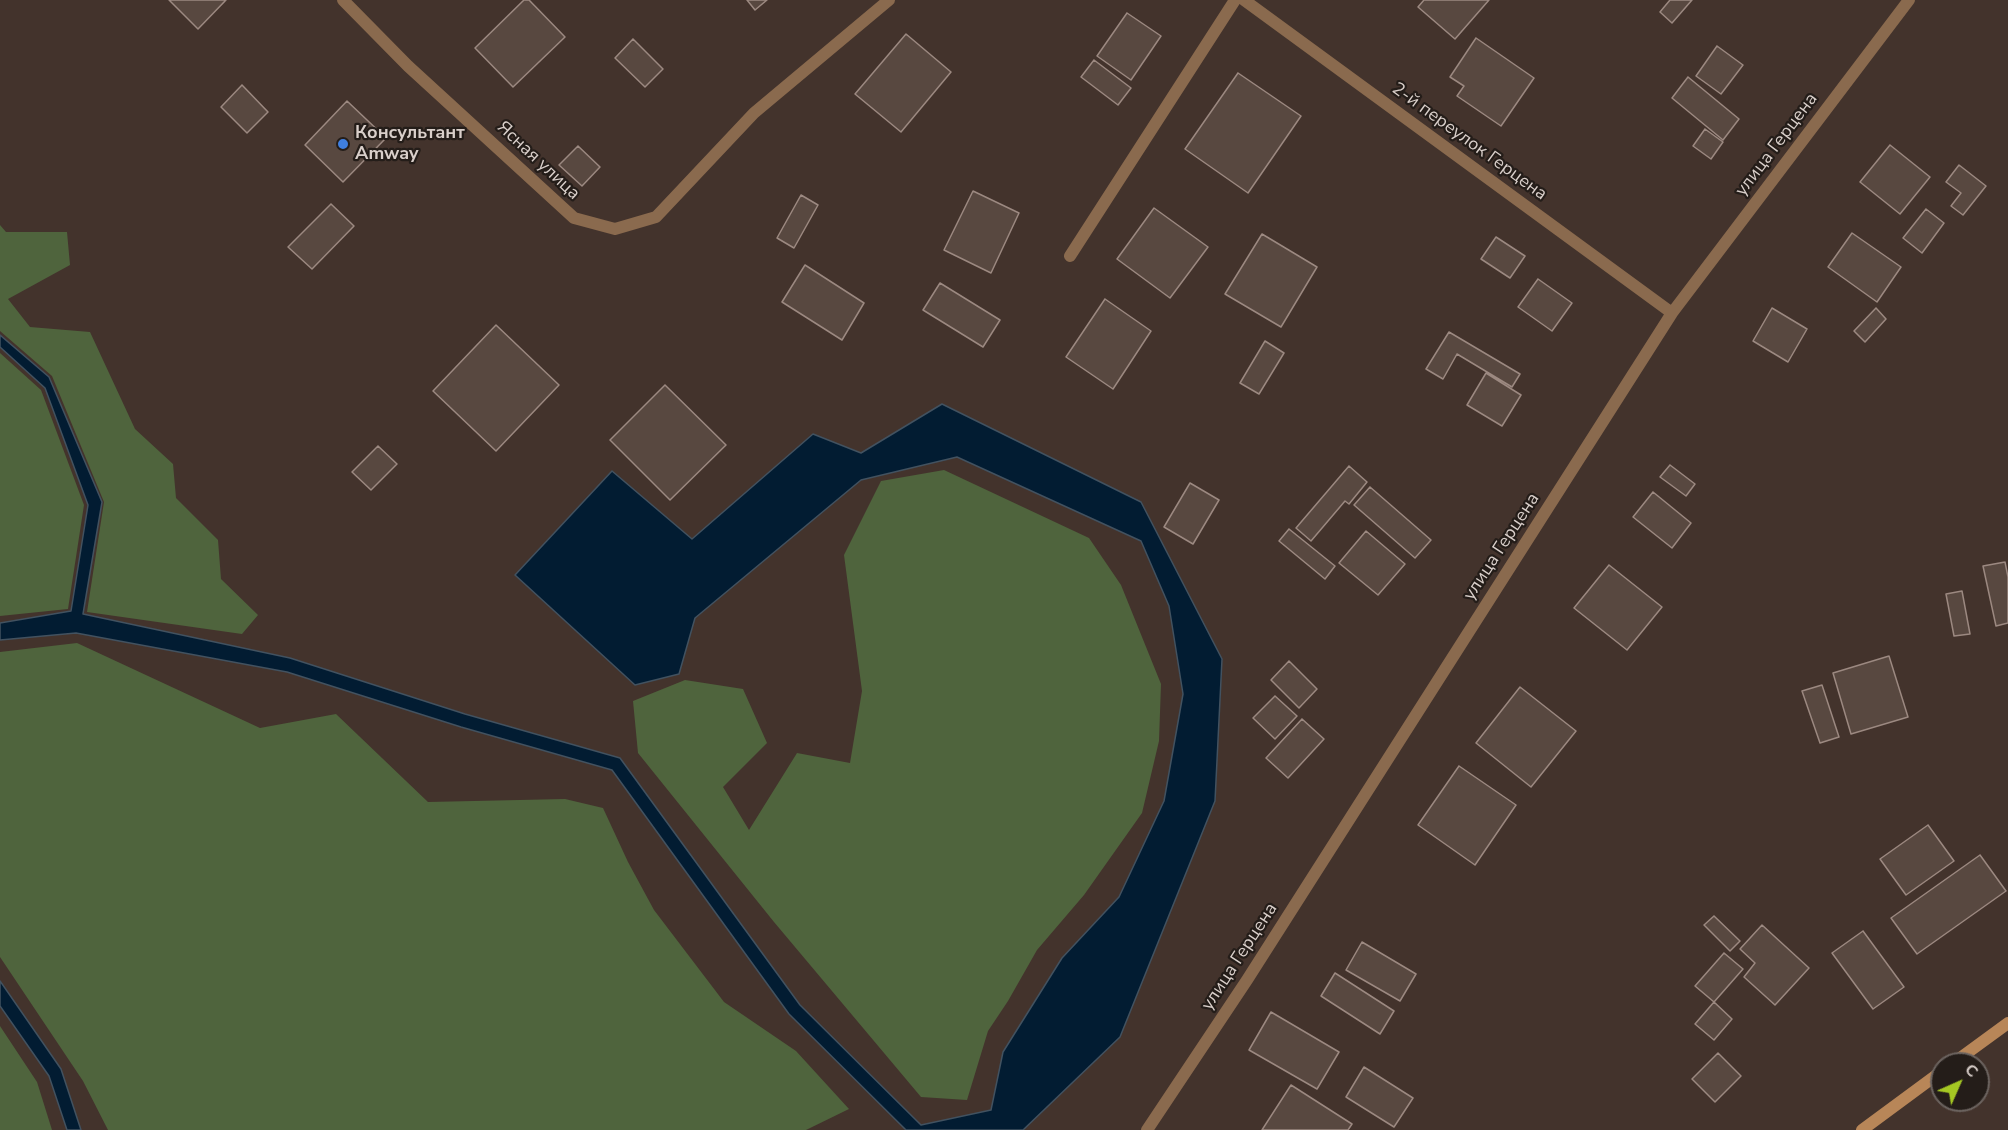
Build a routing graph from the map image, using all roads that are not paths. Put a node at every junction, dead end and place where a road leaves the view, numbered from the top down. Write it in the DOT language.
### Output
graph roads {
  1 [pos="343,0"];
  2 [pos="890,0"];
  3 [pos="1235,0"];
  4 [pos="1244,0"];
  5 [pos="1910,0"];
  6 [pos="1070,256"];
  7 [pos="1672,313"];
  8 [pos="2008,1023"];
  9 [pos="1968,1052"];
  10 [pos="1930,1080"];
  11 [pos="1147,1130"];
  12 [pos="1862,1130"];
  1 -- 2 [label="street, Ясная улица"];
  3 -- 6 [label="street"];
  4 -- 7 [label="street, 2-й переулок Герцена"];
  5 -- 7 [label="street, улица Герцена"];
  7 -- 11 [label="street, улица Герцена"];
  8 -- 9 [label="main road"];
  10 -- 12 [label="main road"];
}
